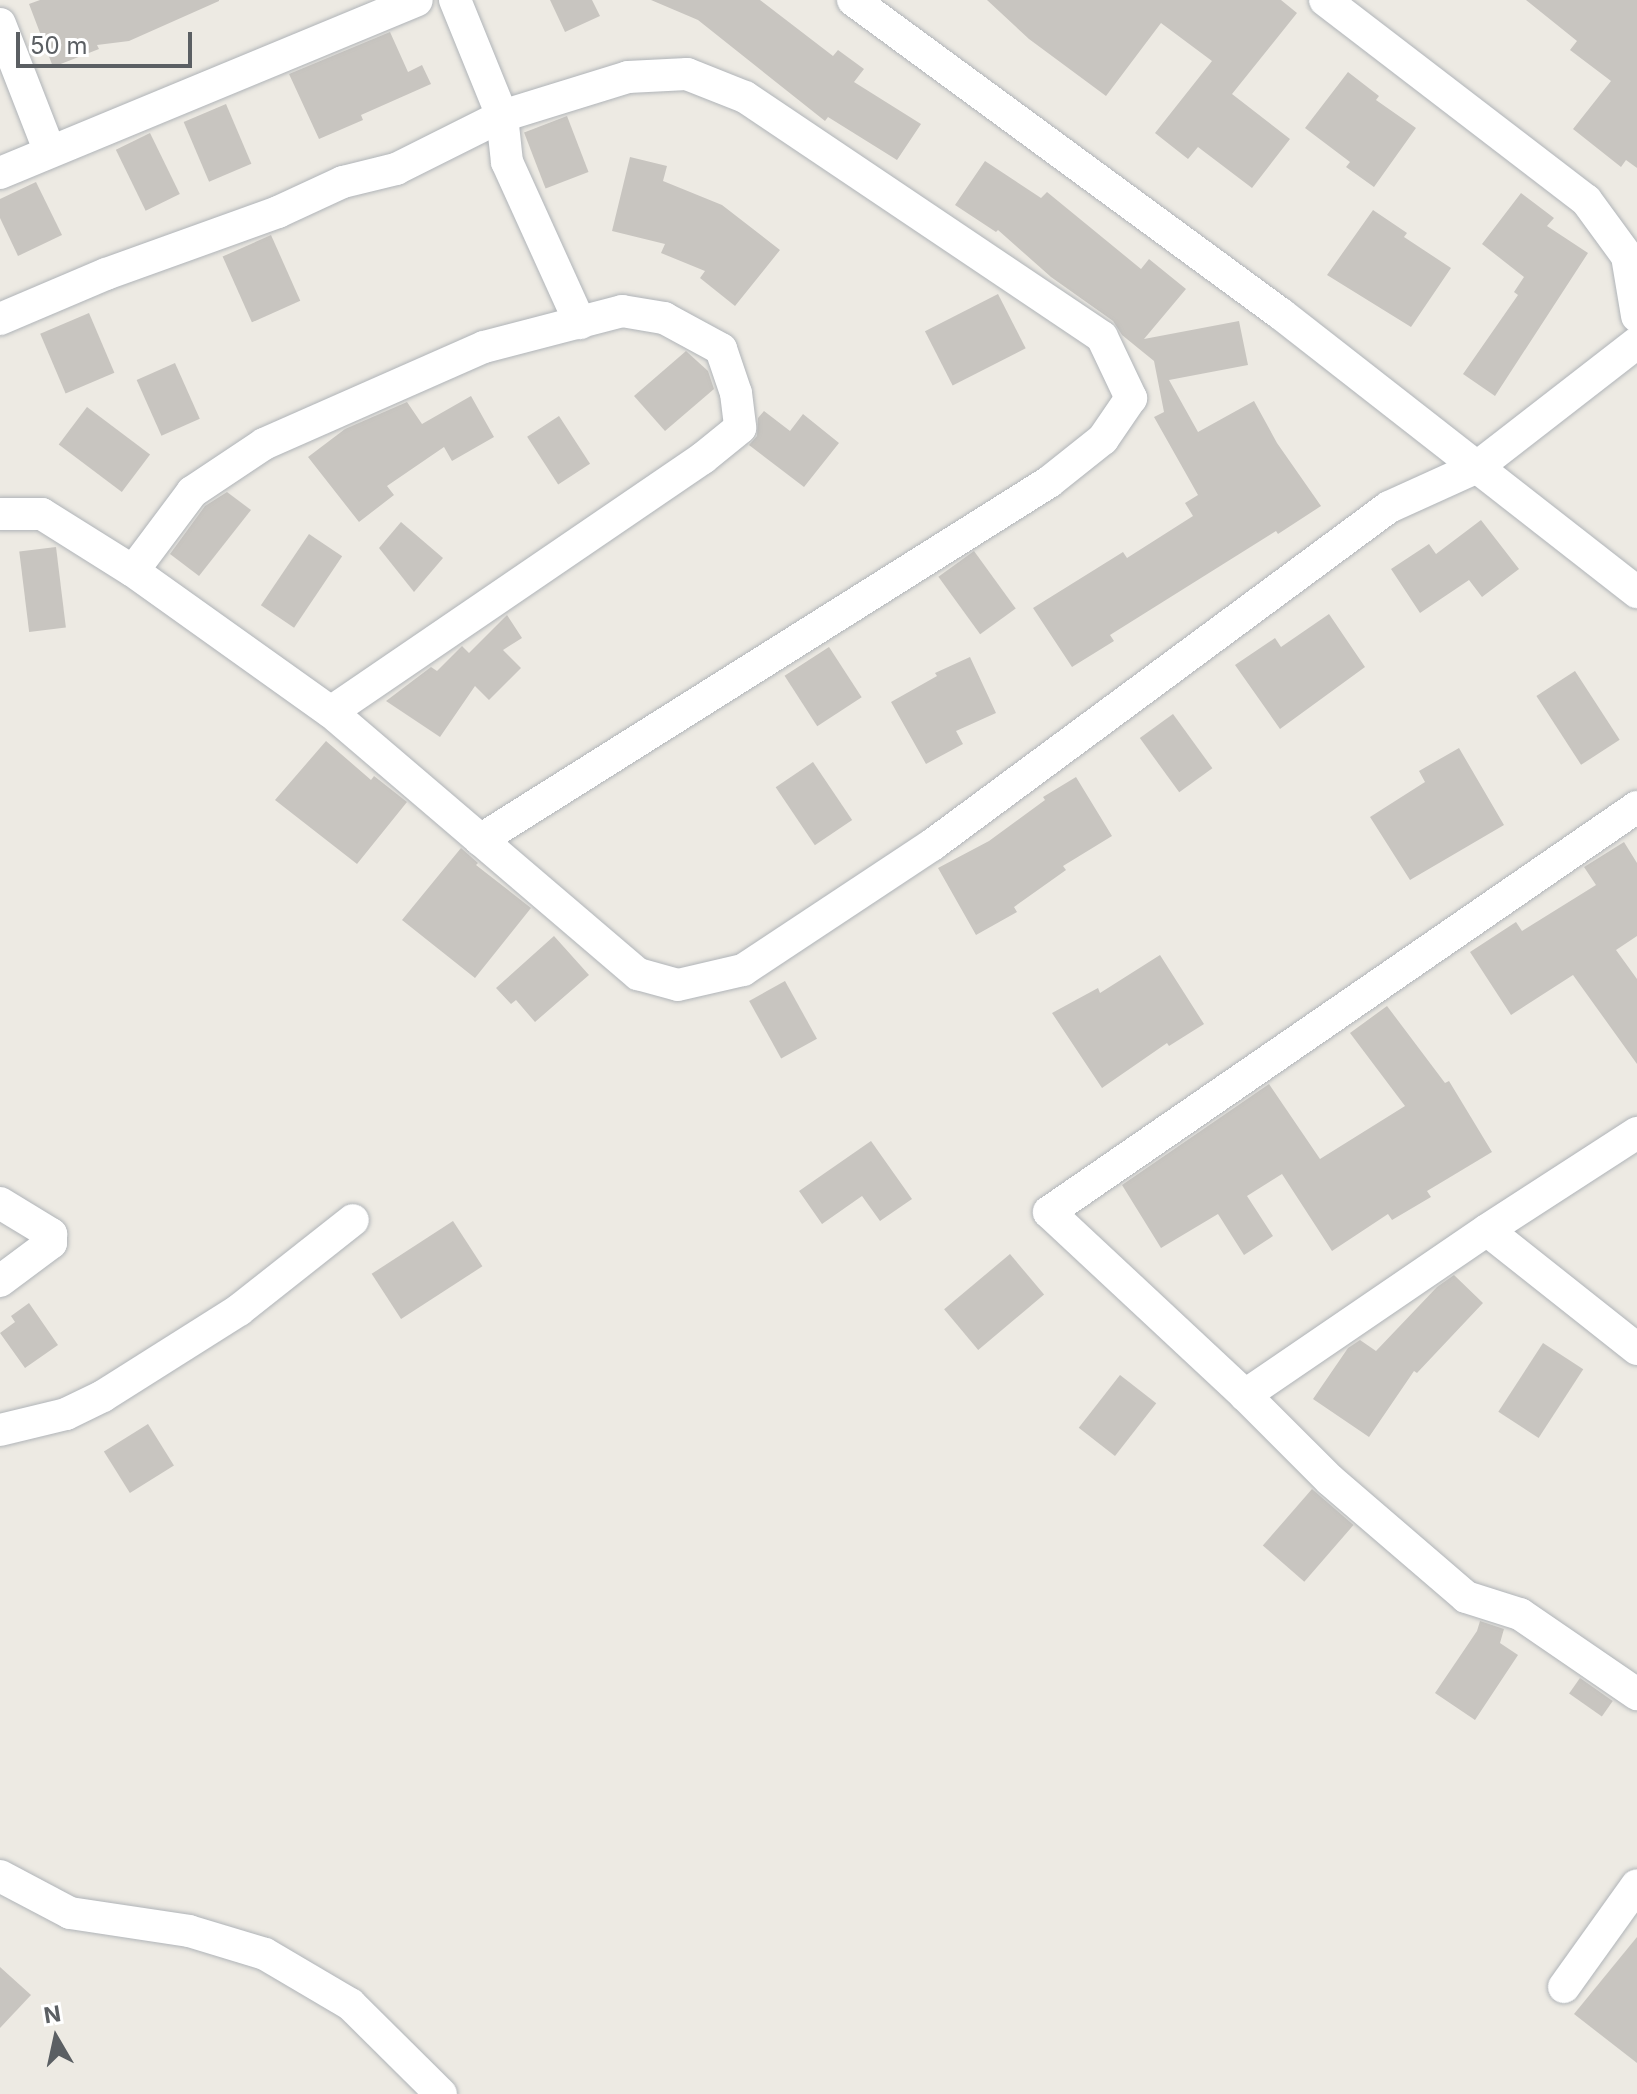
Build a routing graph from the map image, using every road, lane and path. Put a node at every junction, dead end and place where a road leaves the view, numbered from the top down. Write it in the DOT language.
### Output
graph roads {
  1 [pos="417,0"];
  2 [pos="455,0"];
  3 [pos="853,0"];
  4 [pos="1325,0"];
  5 [pos="0,24"];
  6 [pos="502,116"];
  7 [pos="50,152"];
  8 [pos="0,173"];
  9 [pos="1637,316"];
  10 [pos="0,319"];
  11 [pos="580,323"];
  12 [pos="1637,343"];
  13 [pos="1477,467"];
  14 [pos="0,514"];
  15 [pos="133,571"];
  16 [pos="1637,592"];
  17 [pos="331,712"];
  18 [pos="1637,807"];
  19 [pos="480,840"];
  20 [pos="1637,1133"];
  21 [pos="0,1203"];
  22 [pos="353,1220"];
  23 [pos="1487,1230"];
  24 [pos="0,1281"];
  25 [pos="1637,1349"];
  26 [pos="1245,1395"];
  27 [pos="0,1430"];
  28 [pos="1637,1694"];
  29 [pos="0,1876"];
  30 [pos="1637,1885"];
  31 [pos="1564,1987"];
  32 [pos="441,2094"];
  1 -- 7 [label="street"];
  2 -- 6 [label="street"];
  3 -- 13 [label="street"];
  4 -- 9 [label="street"];
  5 -- 7 [label="street"];
  6 -- 10 [label="street"];
  6 -- 11 [label="street"];
  6 -- 19 [label="street"];
  7 -- 8 [label="street"];
  11 -- 15 [label="street"];
  11 -- 17 [label="street"];
  12 -- 13 [label="street"];
  13 -- 16 [label="street"];
  13 -- 19 [label="street"];
  14 -- 15 [label="street"];
  15 -- 17 [label="street"];
  17 -- 19 [label="street"];
  18 -- 26 [label="street"];
  20 -- 23 [label="street"];
  21 -- 24 [label="street"];
  22 -- 27 [label="street"];
  23 -- 25 [label="street"];
  23 -- 26 [label="street"];
  26 -- 28 [label="street"];
  29 -- 32 [label="street"];
  30 -- 31 [label="street"];
}
